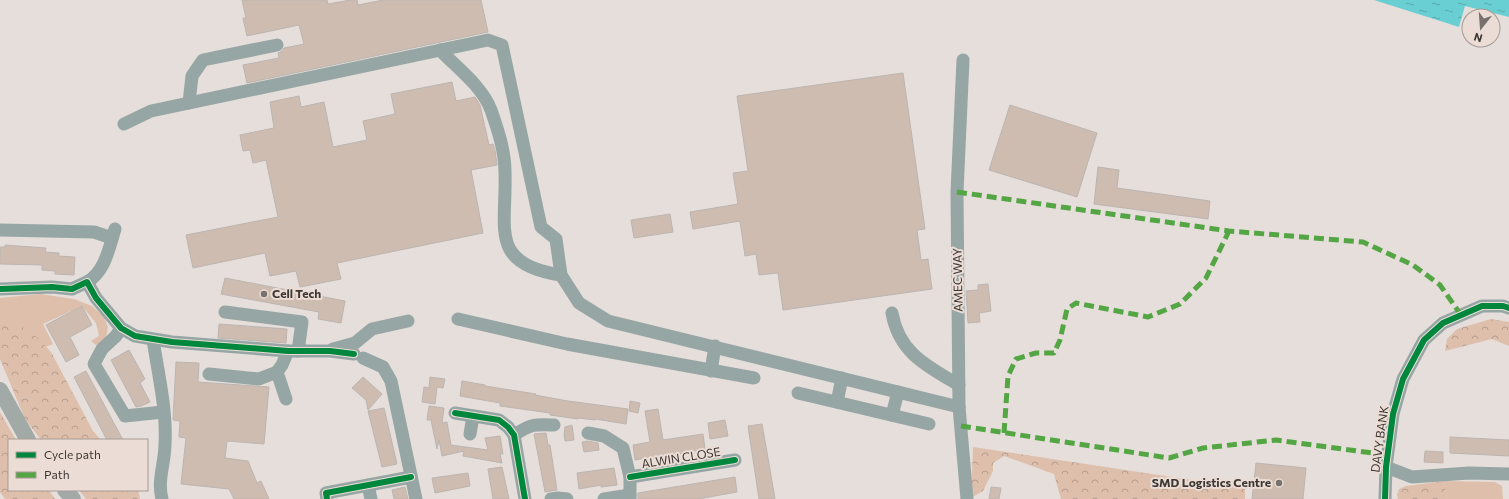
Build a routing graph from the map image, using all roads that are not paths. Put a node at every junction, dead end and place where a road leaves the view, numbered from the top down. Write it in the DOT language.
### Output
graph roads {
  1 [pos="277,45"];
  2 [pos="440,50"];
  3 [pos="963,60"];
  4 [pos="189,103"];
  5 [pos="124,124"];
  6 [pos="0,230"];
  7 [pos="561,275"];
  8 [pos="87,282"];
  9 [pos="0,289"];
  10 [pos="1509,308"];
  11 [pos="225,312"];
  12 [pos="892,312"];
  13 [pos="458,319"];
  14 [pos="408,321"];
  15 [pos="121,328"];
  16 [pos="153,340"];
  17 [pos="715,346"];
  18 [pos="293,351"];
  19 [pos="330,351"];
  20 [pos="711,371"];
  21 [pos="277,372"];
  22 [pos="209,374"];
  23 [pos="754,378"];
  24 [pos="842,378"];
  25 [pos="959,385"];
  26 [pos="0,390"];
  27 [pos="898,392"];
  28 [pos="798,393"];
  29 [pos="286,399"];
  30 [pos="837,402"];
  31 [pos="959,407"];
  32 [pos="163,412"];
  33 [pos="455,413"];
  34 [pos="892,415"];
  35 [pos="473,416"];
  36 [pos="929,424"];
  37 [pos="554,425"];
  38 [pos="588,433"];
  39 [pos="470,434"];
  40 [pos="514,435"];
  41 [pos="27,439"];
  42 [pos="735,460"];
  43 [pos="1386,467"];
  44 [pos="1509,474"];
  45 [pos="411,477"];
  46 [pos="630,477"];
  47 [pos="368,485"];
  48 [pos="66,491"];
  49 [pos="327,496"];
  50 [pos="630,497"];
  51 [pos="73,499"];
  52 [pos="162,499"];
  53 [pos="371,499"];
  54 [pos="416,499"];
  55 [pos="525,499"];
  56 [pos="551,499"];
  57 [pos="567,499"];
  58 [pos="604,499"];
  59 [pos="966,499"];
  60 [pos="1386,499"];
  1 -- 4 [label="street"];
  2 -- 4 [label="street"];
  2 -- 7 [label="street"];
  2 -- 7 [label="street"];
  3 -- 25 [label="street, AMEC WAY"];
  4 -- 5 [label="street"];
  6 -- 8 [label="street"];
  7 -- 17 [label="street"];
  8 -- 9 [label="street"];
  8 -- 15 [label="street"];
  10 -- 43 [label="street, DAVY BANK"];
  11 -- 18 [label="street"];
  12 -- 25 [label="street"];
  13 -- 20 [label="street"];
  14 -- 19 [label="street"];
  15 -- 16 [label="street"];
  15 -- 32 [label="street"];
  16 -- 18 [label="street"];
  16 -- 32 [label="street"];
  17 -- 20 [label="street"];
  17 -- 24 [label="street"];
  18 -- 19 [label="street"];
  18 -- 21 [label="street"];
  19 -- 45 [label="street"];
  20 -- 23 [label="street"];
  21 -- 22 [label="street"];
  21 -- 29 [label="street"];
  24 -- 27 [label="street"];
  24 -- 30 [label="street"];
  25 -- 31 [label="street, AMEC WAY"];
  26 -- 41 [label="main road"];
  27 -- 31 [label="street"];
  27 -- 34 [label="street"];
  28 -- 30 [label="street"];
  30 -- 34 [label="street"];
  31 -- 59 [label="street, AMEC WAY"];
  32 -- 52 [label="street"];
  33 -- 35 [label="street"];
  34 -- 36 [label="street"];
  35 -- 39 [label="street"];
  35 -- 40 [label="street"];
  37 -- 40 [label="street"];
  38 -- 46 [label="street"];
  40 -- 55 [label="street"];
  42 -- 46 [label="street, ALWIN CLOSE"];
  43 -- 44 [label="street"];
  43 -- 60 [label="street, DAVY BANK"];
  45 -- 47 [label="street"];
  45 -- 54 [label="street"];
  46 -- 50 [label="street"];
  47 -- 49 [label="street"];
  47 -- 53 [label="street"];
  48 -- 51 [label="main road"];
  50 -- 58 [label="street"];
  56 -- 57 [label="street"];
}
